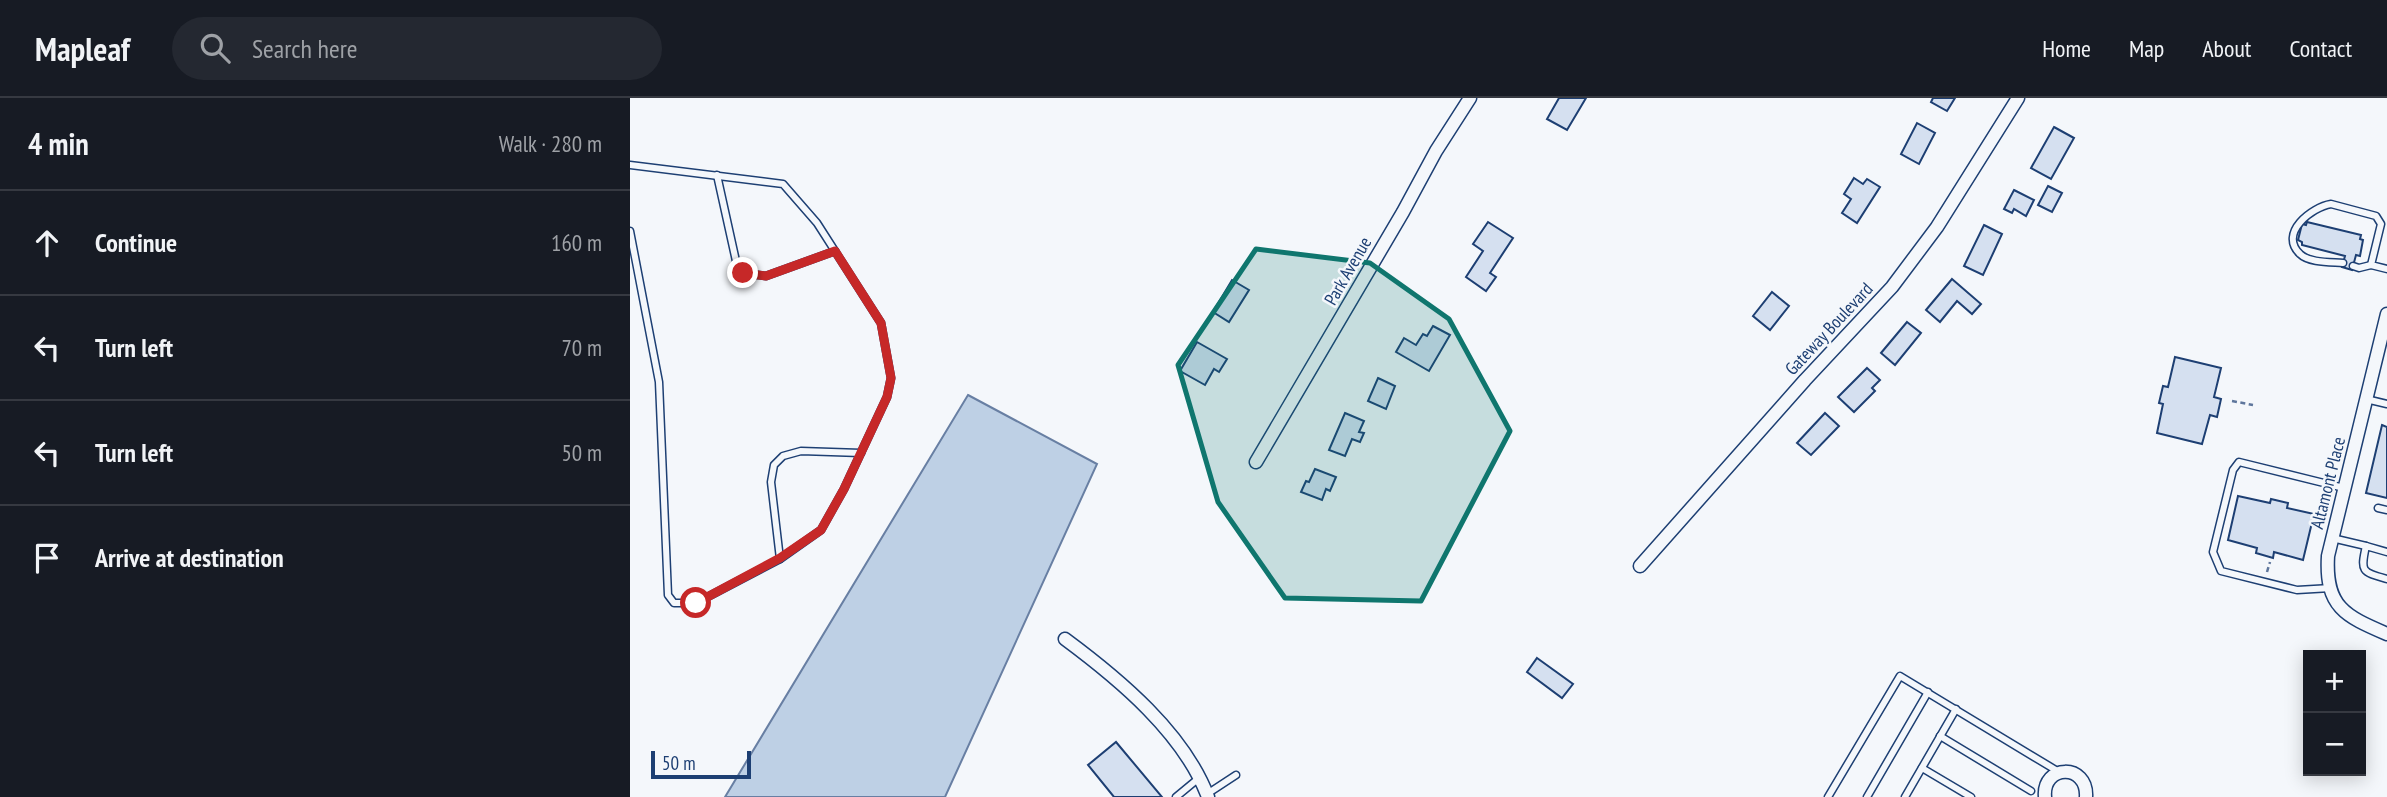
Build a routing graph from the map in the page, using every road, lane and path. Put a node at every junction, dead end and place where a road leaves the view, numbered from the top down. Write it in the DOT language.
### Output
graph roads {
  1 [pos="1470,98"];
  2 [pos="2018,98"];
  3 [pos="630,165"];
  4 [pos="717,175"];
  5 [pos="630,231"];
  6 [pos="835,251"];
  7 [pos="2343,263"];
  8 [pos="2371,265"];
  9 [pos="2353,266"];
  10 [pos="2387,270"];
  11 [pos="2387,314"];
  12 [pos="2366,399"];
  13 [pos="2232,401"];
  14 [pos="2387,404"];
  15 [pos="2253,405"];
  16 [pos="861,453"];
  17 [pos="1256,462"];
  18 [pos="2344,488"];
  19 [pos="2378,508"];
  20 [pos="2387,510"];
  21 [pos="2332,538"];
  22 [pos="2366,546"];
  23 [pos="2387,552"];
  24 [pos="780,558"];
  25 [pos="1640,566"];
  26 [pos="2387,579"];
  27 [pos="2331,588"];
  28 [pos="2387,634"];
  29 [pos="1065,639"];
  30 [pos="1928,692"];
  31 [pos="1956,709"];
  32 [pos="1940,736"];
  33 [pos="1922,768"];
  34 [pos="2059,772"];
  35 [pos="1236,775"];
  36 [pos="1201,777"];
  37 [pos="2037,794"];
  38 [pos="1208,795"];
  39 [pos="1176,797"];
  40 [pos="1828,797"];
  41 [pos="1867,797"];
  42 [pos="1905,797"];
  43 [pos="1970,797"];
  44 [pos="2086,797"];
  1 -- 17 [label="street, Park Avenue"];
  2 -- 25 [label="street, Gateway Boulevard"];
  3 -- 4 [label="lane"];
  4 -- 6 [label="lane"];
  4 -- 6 [label="lane"];
  5 -- 24 [label="lane"];
  6 -- 16 [label="lane"];
  7 -- 8 [label="lane"];
  8 -- 9 [label="lane"];
  8 -- 10 [label="lane"];
  11 -- 12 [label="street, Altamont Place"];
  12 -- 14 [label="lane"];
  12 -- 18 [label="street, Altamont Place"];
  13 -- 15 [label="path"];
  16 -- 24 [label="lane"];
  16 -- 24 [label="lane"];
  18 -- 21 [label="street, Altamont Place"];
  18 -- 27 [label="lane"];
  19 -- 20 [label="lane"];
  21 -- 22 [label="lane"];
  21 -- 27 [label="street, Altamont Place"];
  22 -- 23 [label="lane"];
  22 -- 26 [label="lane"];
  27 -- 28 [label="street"];
  29 -- 36 [label="street"];
  30 -- 31 [label="lane"];
  30 -- 40 [label="lane"];
  30 -- 41 [label="lane"];
  31 -- 32 [label="lane"];
  31 -- 34 [label="lane"];
  32 -- 33 [label="lane"];
  32 -- 37 [label="lane"];
  33 -- 42 [label="lane"];
  33 -- 43 [label="lane"];
  34 -- 37 [label="street"];
  34 -- 44 [label="street"];
  35 -- 38 [label="lane"];
  36 -- 38 [label="street"];
  36 -- 39 [label="lane"];
}
